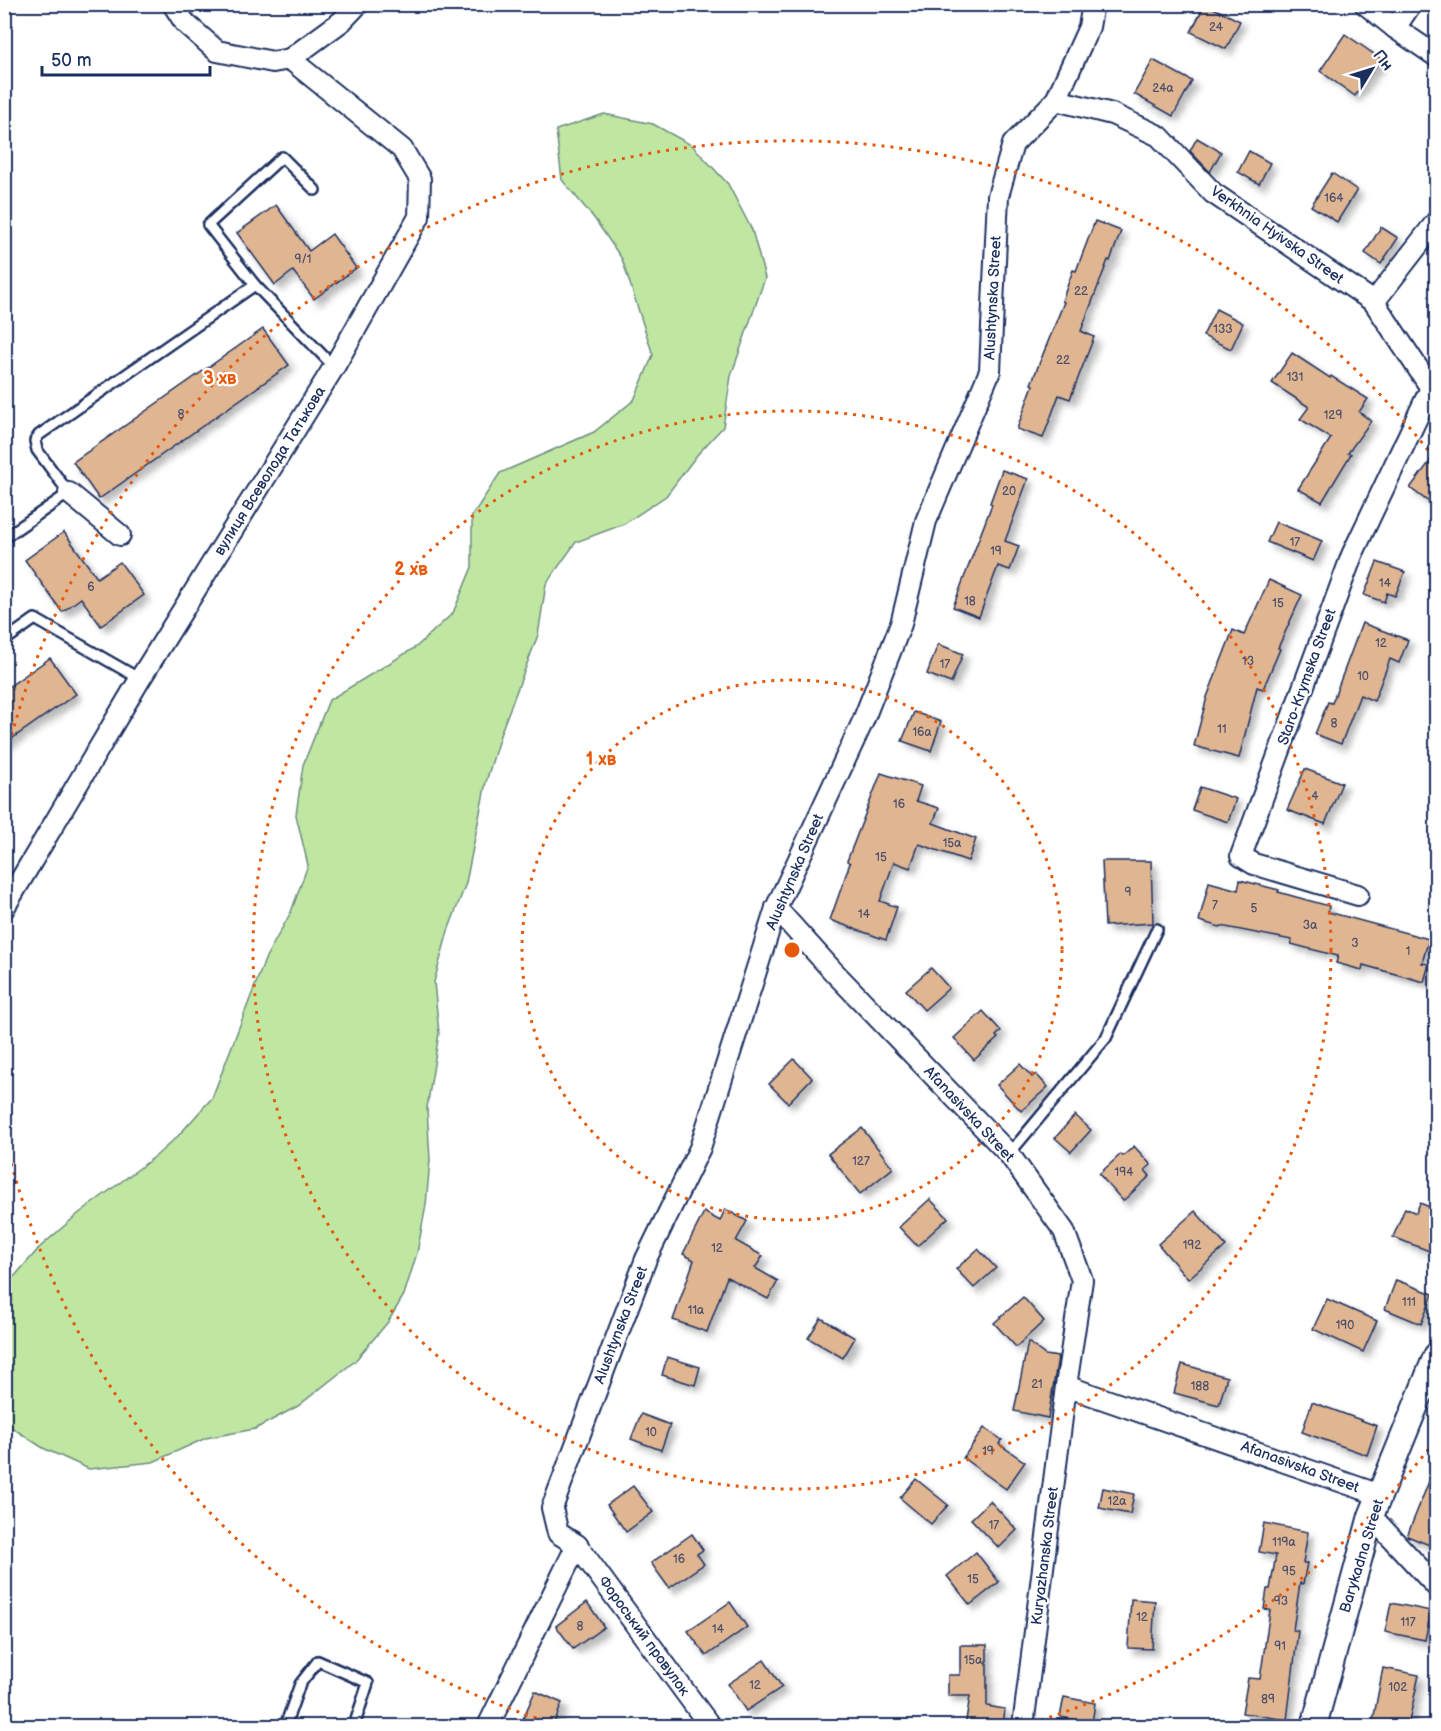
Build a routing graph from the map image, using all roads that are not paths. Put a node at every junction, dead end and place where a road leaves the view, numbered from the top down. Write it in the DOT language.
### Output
graph roads {
  1 [pos="173,4"];
  2 [pos="358,4"];
  3 [pos="1093,4"];
  4 [pos="1365,4"];
  5 [pos="1411,4"];
  6 [pos="1395,28"];
  7 [pos="1437,56"];
  8 [pos="290,59"];
  9 [pos="1056,100"];
  10 [pos="315,190"];
  11 [pos="1437,222"];
  12 [pos="255,285"];
  13 [pos="1374,302"];
  14 [pos="334,367"];
  15 [pos="1434,390"];
  16 [pos="69,493"];
  17 [pos="120,535"];
  18 [pos="4,538"];
  19 [pos="6,636"];
  20 [pos="140,679"];
  21 [pos="1358,895"];
  22 [pos="4,908"];
  23 [pos="776,908"];
  24 [pos="1157,929"];
  25 [pos="1009,1154"];
  26 [pos="1437,1356"];
  27 [pos="1066,1386"];
  28 [pos="1376,1505"];
  29 [pos="577,1545"];
  30 [pos="1437,1586"];
  31 [pos="285,1726"];
  32 [pos="354,1726"];
  33 [pos="488,1726"];
  34 [pos="711,1726"];
  35 [pos="1023,1726"];
  36 [pos="1314,1726"];
  1 -- 8 [label="street"];
  2 -- 8 [label="street"];
  3 -- 9 [label="street, Alushtynska Street"];
  4 -- 6 [label="street"];
  5 -- 6 [label="street"];
  6 -- 7 [label="street"];
  8 -- 14 [label="street, вулиця Всеволода Татькова"];
  9 -- 13 [label="street, Verkhnia Hyivska Street"];
  9 -- 23 [label="street, Alushtynska Street"];
  10 -- 12 [label="lane"];
  11 -- 13 [label="street"];
  12 -- 14 [label="lane"];
  12 -- 16 [label="lane"];
  13 -- 15 [label="street, Verkhnia Hyivska Street"];
  14 -- 20 [label="street, вулиця Всеволода Татькова"];
  15 -- 21 [label="street, Staro-Krymska Street"];
  16 -- 17 [label="street"];
  16 -- 18 [label="lane"];
  19 -- 20 [label="lane"];
  20 -- 22 [label="street, вулиця Всеволода Татькова"];
  23 -- 25 [label="street, Afanasivska Street"];
  23 -- 29 [label="street, Alushtynska Street"];
  24 -- 25 [label="lane"];
  25 -- 27 [label="street, Afanasivska Street"];
  26 -- 28 [label="street, Barykadna Street"];
  27 -- 28 [label="street, Afanasivska Street"];
  27 -- 35 [label="street, Kuryazhanska Street"];
  28 -- 30 [label="street, Afanasivska Street"];
  28 -- 36 [label="street, Barykadna Street"];
  29 -- 33 [label="street"];
  29 -- 34 [label="street, Фороський провулок"];
  31 -- 32 [label="lane"];
}
